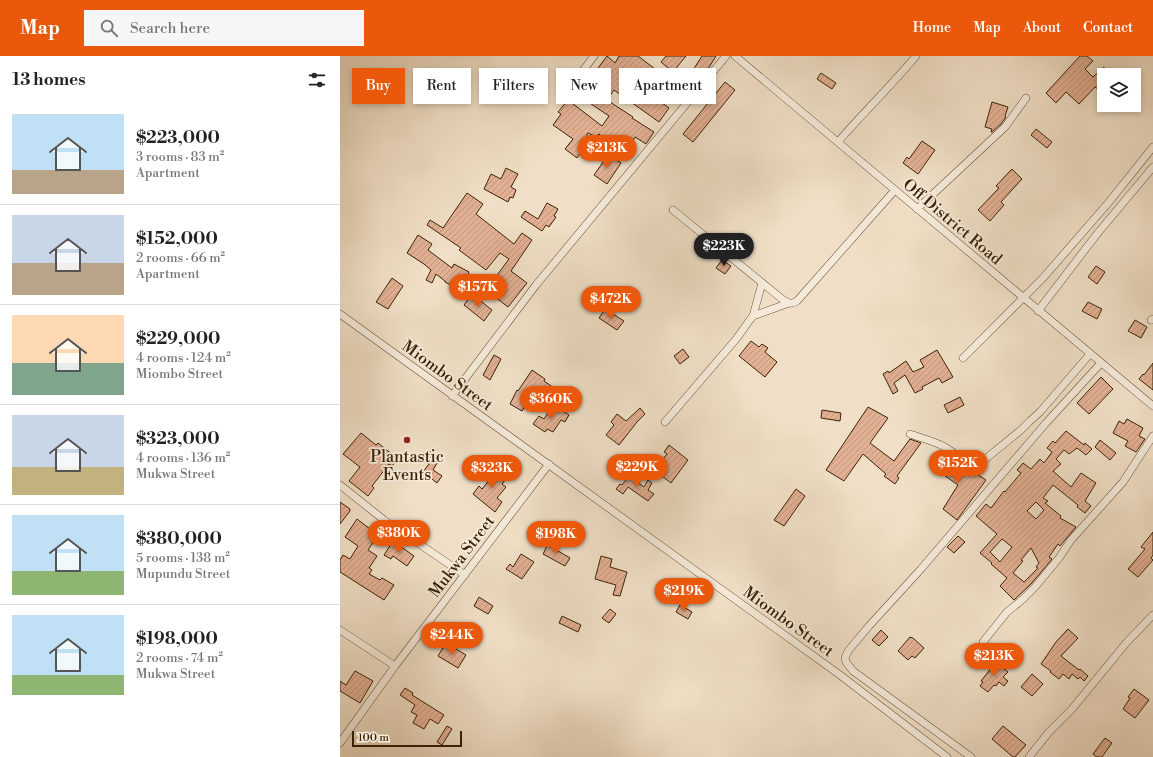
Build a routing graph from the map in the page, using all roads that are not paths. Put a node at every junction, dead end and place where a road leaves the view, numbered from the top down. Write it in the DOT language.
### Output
graph roads {
  1 [pos="594,56"];
  2 [pos="726,56"];
  3 [pos="735,56"];
  4 [pos="916,56"];
  5 [pos="585,68"];
  6 [pos="1026,98"];
  7 [pos="838,142"];
  8 [pos="1153,147"];
  9 [pos="1153,167"];
  10 [pos="895,190"];
  11 [pos="917,209"];
  12 [pos="673,210"];
  13 [pos="762,283"];
  14 [pos="1023,298"];
  15 [pos="789,304"];
  16 [pos="1038,311"];
  17 [pos="340,314"];
  18 [pos="753,316"];
  19 [pos="1090,354"];
  20 [pos="963,358"];
  21 [pos="1101,363"];
  22 [pos="452,396"];
  23 [pos="1153,406"];
  24 [pos="665,422"];
  25 [pos="910,434"];
  26 [pos="1153,436"];
  27 [pos="549,464"];
  28 [pos="340,485"];
  29 [pos="465,575"];
  30 [pos="1153,615"];
  31 [pos="340,630"];
  32 [pos="983,642"];
  33 [pos="395,666"];
  34 [pos="340,743"];
  35 [pos="947,757"];
  36 [pos="970,757"];
  37 [pos="1029,757"];
  1 -- 5 [label="street"];
  2 -- 22 [label="street"];
  3 -- 7 [label="street, Off District Road"];
  4 -- 7 [label="street"];
  6 -- 11 [label="street"];
  7 -- 10 [label="street, Off District Road"];
  8 -- 14 [label="street"];
  9 -- 16 [label="street"];
  10 -- 11 [label="street, Off District Road"];
  10 -- 15 [label="street"];
  11 -- 14 [label="street, Off District Road"];
  12 -- 13 [label="street"];
  13 -- 15 [label="street"];
  13 -- 18 [label="street"];
  14 -- 16 [label="street, Off District Road"];
  14 -- 20 [label="street"];
  15 -- 18 [label="street"];
  16 -- 19 [label="street, Off District Road"];
  17 -- 22 [label="street, Miombo Street"];
  18 -- 24 [label="street"];
  19 -- 21 [label="street, Off District Road"];
  19 -- 25 [label="street"];
  21 -- 23 [label="street, Off District Road"];
  21 -- 36 [label="street"];
  22 -- 27 [label="street, Miombo Street"];
  26 -- 32 [label="street"];
  27 -- 29 [label="street, Mukwa Street"];
  27 -- 35 [label="street, Miombo Street"];
  28 -- 29 [label="street"];
  29 -- 33 [label="street, Mukwa Street"];
  30 -- 37 [label="street"];
  31 -- 33 [label="street"];
  33 -- 34 [label="street, Mukwa Street"];
}
